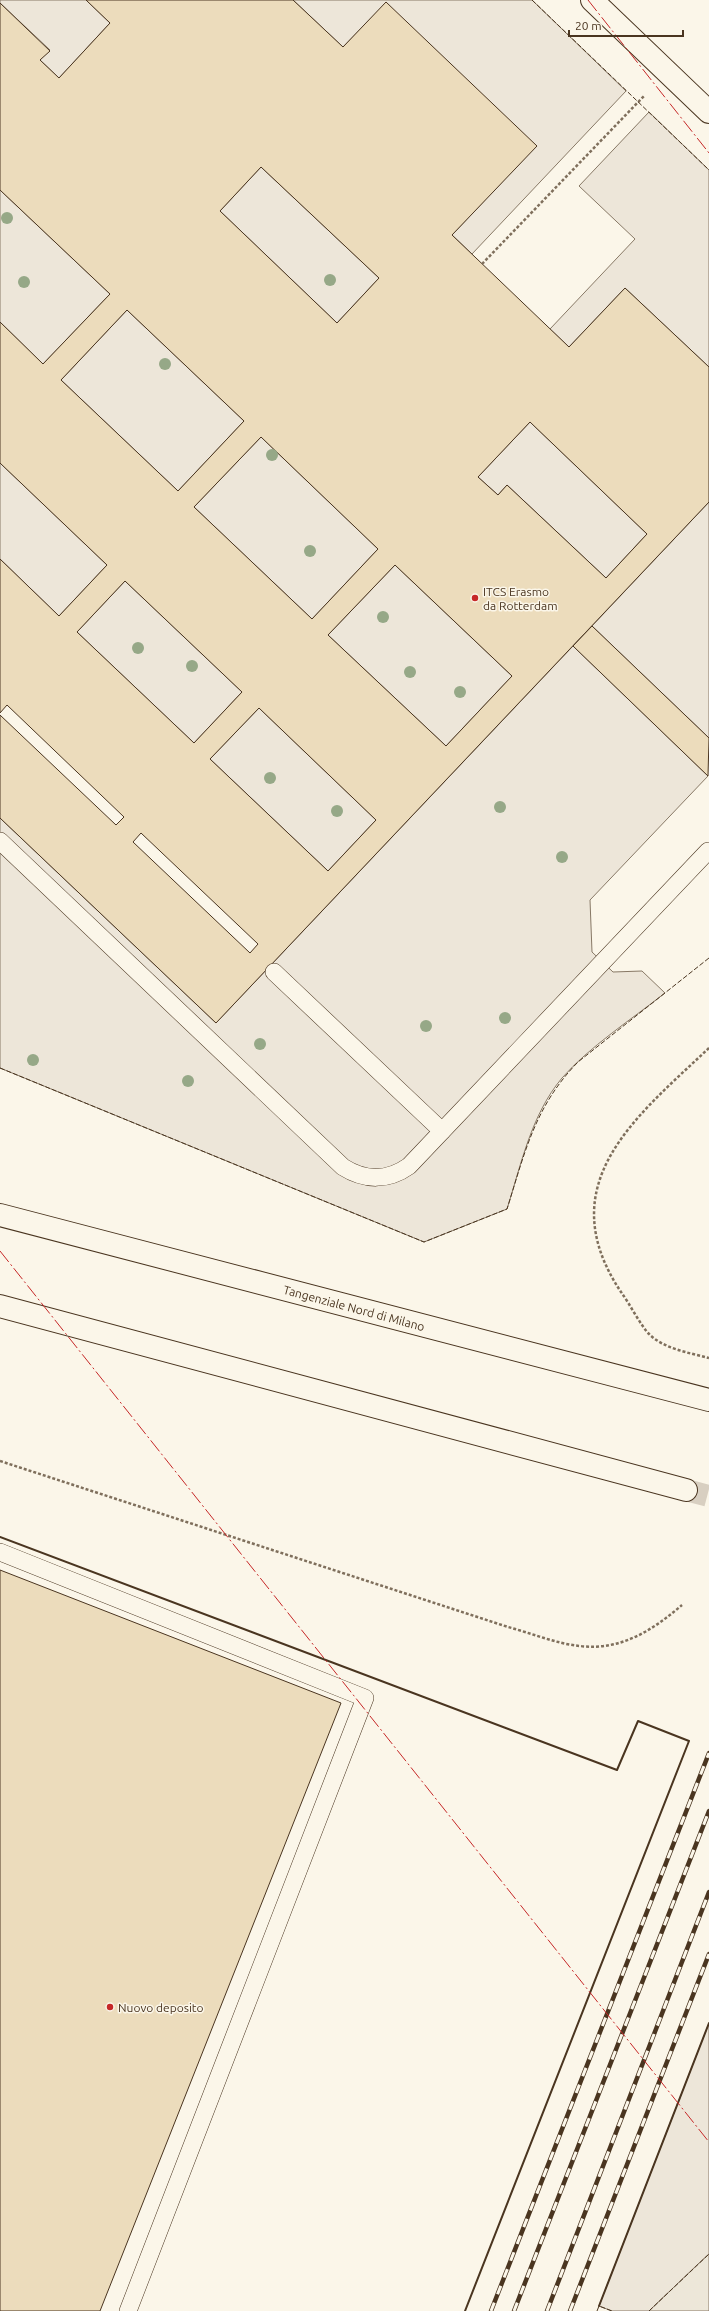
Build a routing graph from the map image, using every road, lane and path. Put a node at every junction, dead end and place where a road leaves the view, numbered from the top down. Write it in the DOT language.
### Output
graph roads {
  1 [pos="592,0"];
  2 [pos="644,96"];
  3 [pos="709,112"];
  4 [pos="482,264"];
  5 [pos="0,841"];
  6 [pos="708,851"];
  7 [pos="274,972"];
  8 [pos="709,1048"];
  9 [pos="442,1131"];
  10 [pos="0,1215"];
  11 [pos="0,1306"];
  12 [pos="709,1358"];
  13 [pos="709,1400"];
  14 [pos="0,1460"];
  15 [pos="686,1490"];
  16 [pos="0,1552"];
  17 [pos="682,1605"];
  18 [pos="128,2311"];
  1 -- 3 [label="main road"];
  2 -- 4 [label="path"];
  5 -- 9 [label="lane"];
  6 -- 9 [label="lane"];
  7 -- 9 [label="lane"];
  8 -- 12 [label="path"];
  10 -- 13 [label="main road, Tangenziale Nord di Milano"];
  11 -- 15 [label="main road"];
  14 -- 17 [label="path"];
  16 -- 18 [label="lane"];
}
